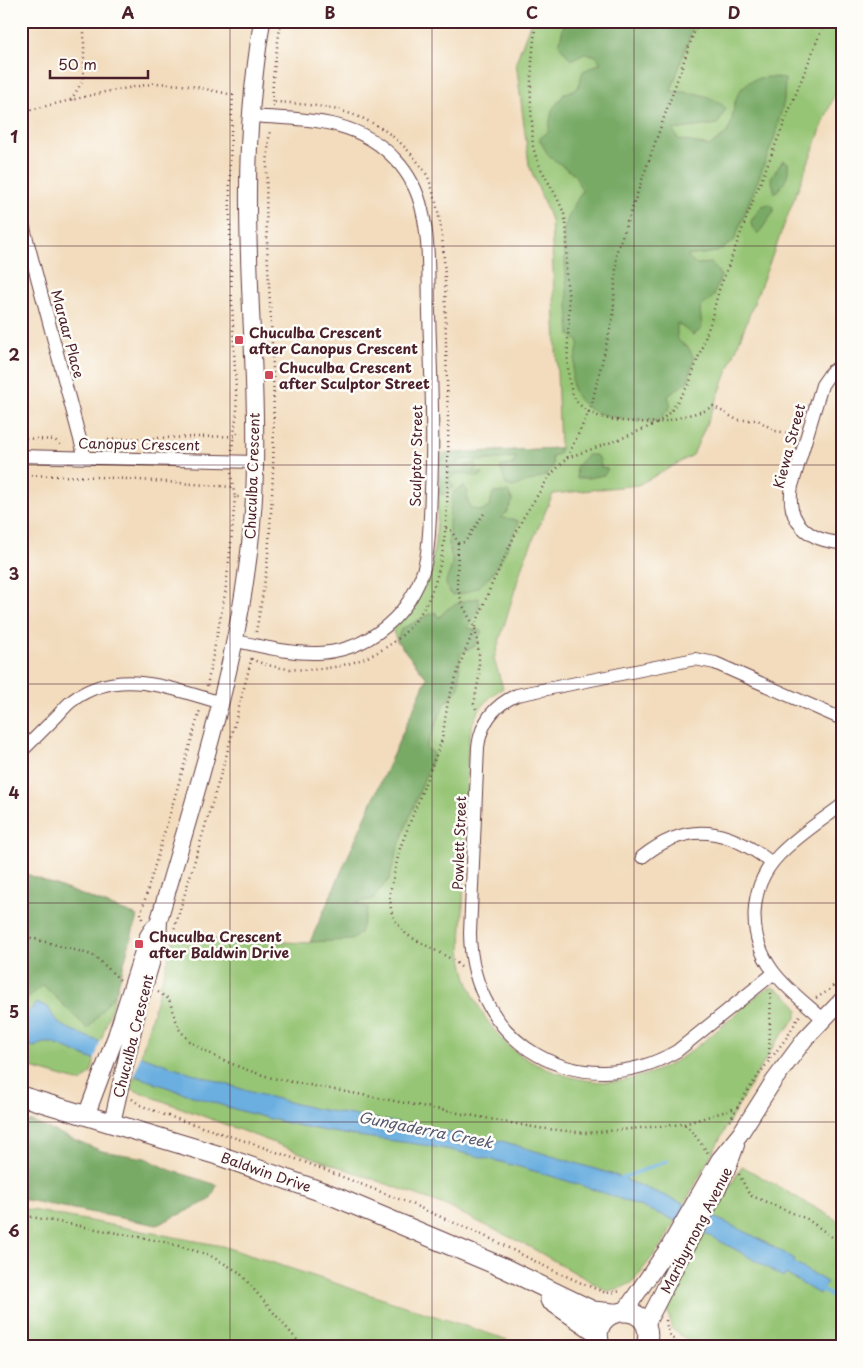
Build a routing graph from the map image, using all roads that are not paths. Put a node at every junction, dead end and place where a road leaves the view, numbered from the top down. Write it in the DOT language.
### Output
graph roads {
  1 [pos="262,21"];
  2 [pos="250,116"];
  3 [pos="21,217"];
  4 [pos="842,365"];
  5 [pos="84,452"];
  6 [pos="21,456"];
  7 [pos="255,462"];
  8 [pos="842,543"];
  9 [pos="236,642"];
  10 [pos="222,702"];
  11 [pos="842,719"];
  12 [pos="21,752"];
  13 [pos="842,805"];
  14 [pos="642,857"];
  15 [pos="772,863"];
  16 [pos="772,974"];
  17 [pos="835,995"];
  18 [pos="823,1019"];
  19 [pos="123,1038"];
  20 [pos="21,1096"];
  21 [pos="86,1116"];
  22 [pos="112,1123"];
  23 [pos="676,1251"];
  24 [pos="504,1268"];
  25 [pos="619,1312"];
  26 [pos="649,1339"];
  27 [pos="599,1340"];
  1 -- 2 [label="street, Chuculba Crescent"];
  2 -- 7 [label="street, Chuculba Crescent"];
  2 -- 9 [label="street, Sculptor Street"];
  3 -- 5 [label="street, Maraar Place"];
  4 -- 8 [label="street, Kiewa Street"];
  5 -- 6 [label="street, Canopus Crescent"];
  5 -- 7 [label="street, Canopus Crescent"];
  7 -- 9 [label="street, Chuculba Crescent"];
  9 -- 10 [label="street, Chuculba Crescent"];
  10 -- 12 [label="street"];
  10 -- 19 [label="street, Chuculba Crescent"];
  11 -- 16 [label="street, Powlett Street"];
  13 -- 15 [label="street"];
  14 -- 15 [label="street"];
  15 -- 16 [label="street"];
  16 -- 18 [label="street"];
  17 -- 18 [label="street, Maribyrnong Avenue"];
  18 -- 23 [label="street, Maribyrnong Avenue"];
  19 -- 21 [label="street, Chuculba Crescent"];
  19 -- 22 [label="street, Chuculba Crescent"];
  20 -- 21 [label="main road, Baldwin Drive"];
  21 -- 22 [label="main road, Baldwin Drive"];
  22 -- 24 [label="main road, Baldwin Drive"];
  23 -- 25 [label="street, Maribyrnong Avenue"];
  23 -- 26 [label="street, Maribyrnong Avenue"];
  24 -- 25 [label="main road, Baldwin Drive"];
  24 -- 27 [label="main road, Baldwin Drive"];
  25 -- 26 [label="main road"];
  25 -- 27 [label="main road"];
}
